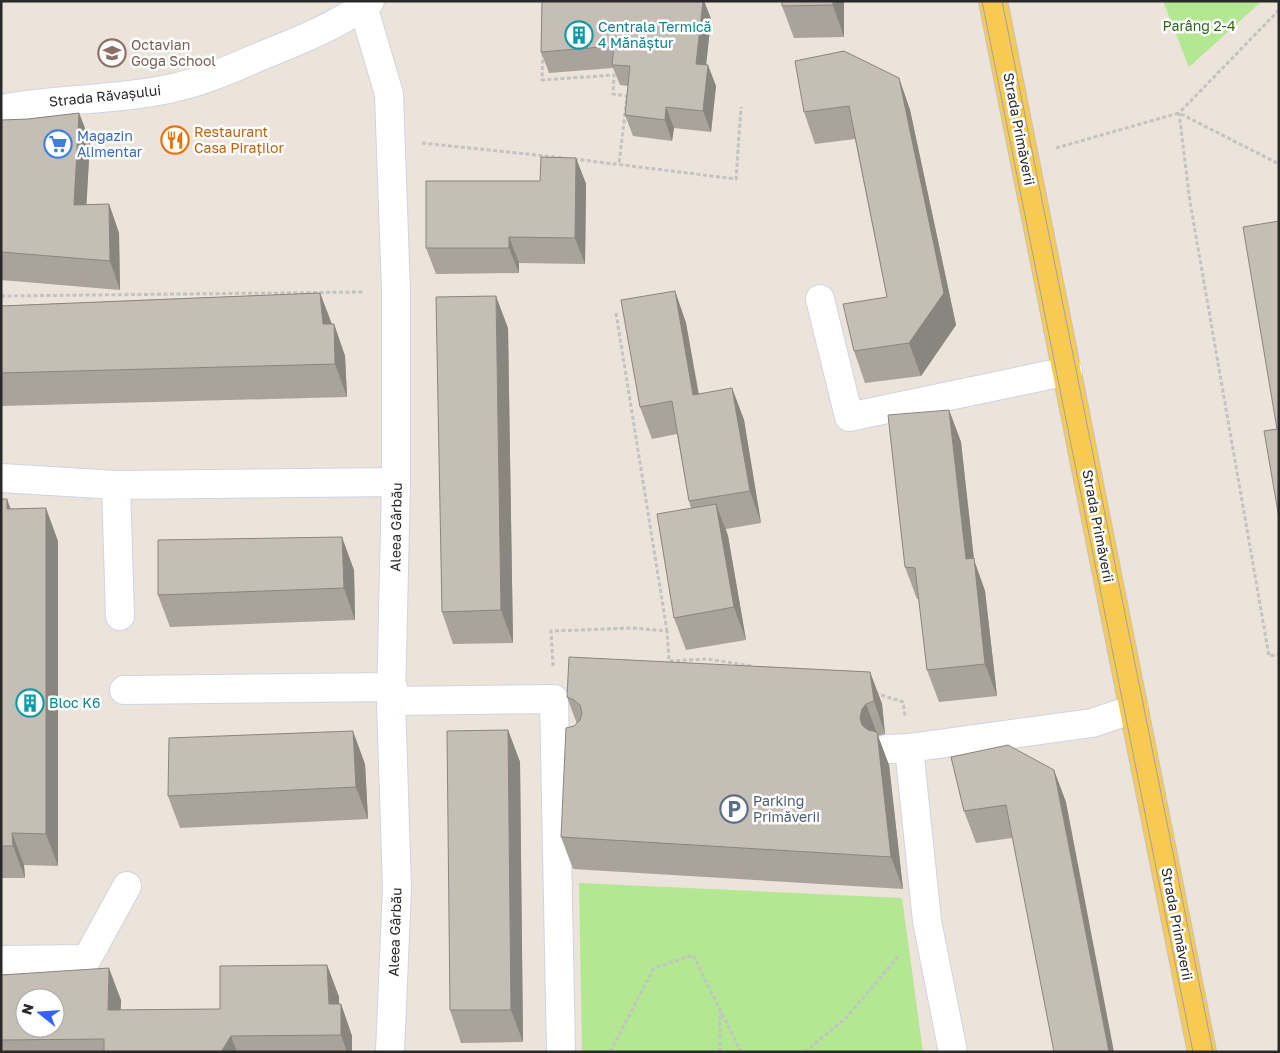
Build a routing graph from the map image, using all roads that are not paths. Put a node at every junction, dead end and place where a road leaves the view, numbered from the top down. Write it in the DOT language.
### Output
graph roads {
  1 [pos="993,1"];
  2 [pos="367,4"];
  3 [pos="1,109"];
  4 [pos="820,299"];
  5 [pos="1068,371"];
  6 [pos="1,478"];
  7 [pos="396,482"];
  8 [pos="116,485"];
  9 [pos="120,616"];
  10 [pos="124,690"];
  11 [pos="392,694"];
  12 [pos="1134,709"];
  13 [pos="127,886"];
  14 [pos="1,960"];
  15 [pos="390,1052"];
  16 [pos="561,1052"];
  17 [pos="952,1052"];
  18 [pos="1202,1052"];
  1 -- 5 [label="main road, Strada Primăverii"];
  2 -- 3 [label="street, Strada Răvașului"];
  2 -- 7 [label="street, Aleea Gârbău"];
  4 -- 5 [label="street"];
  5 -- 12 [label="main road, Strada Primăverii"];
  6 -- 8 [label="street"];
  7 -- 8 [label="street"];
  7 -- 11 [label="street, Aleea Gârbău"];
  8 -- 9 [label="street"];
  10 -- 11 [label="street"];
  11 -- 15 [label="street, Aleea Gârbău"];
  11 -- 16 [label="street"];
  12 -- 17 [label="street"];
  12 -- 18 [label="main road, Strada Primăverii"];
  13 -- 14 [label="street"];
}
